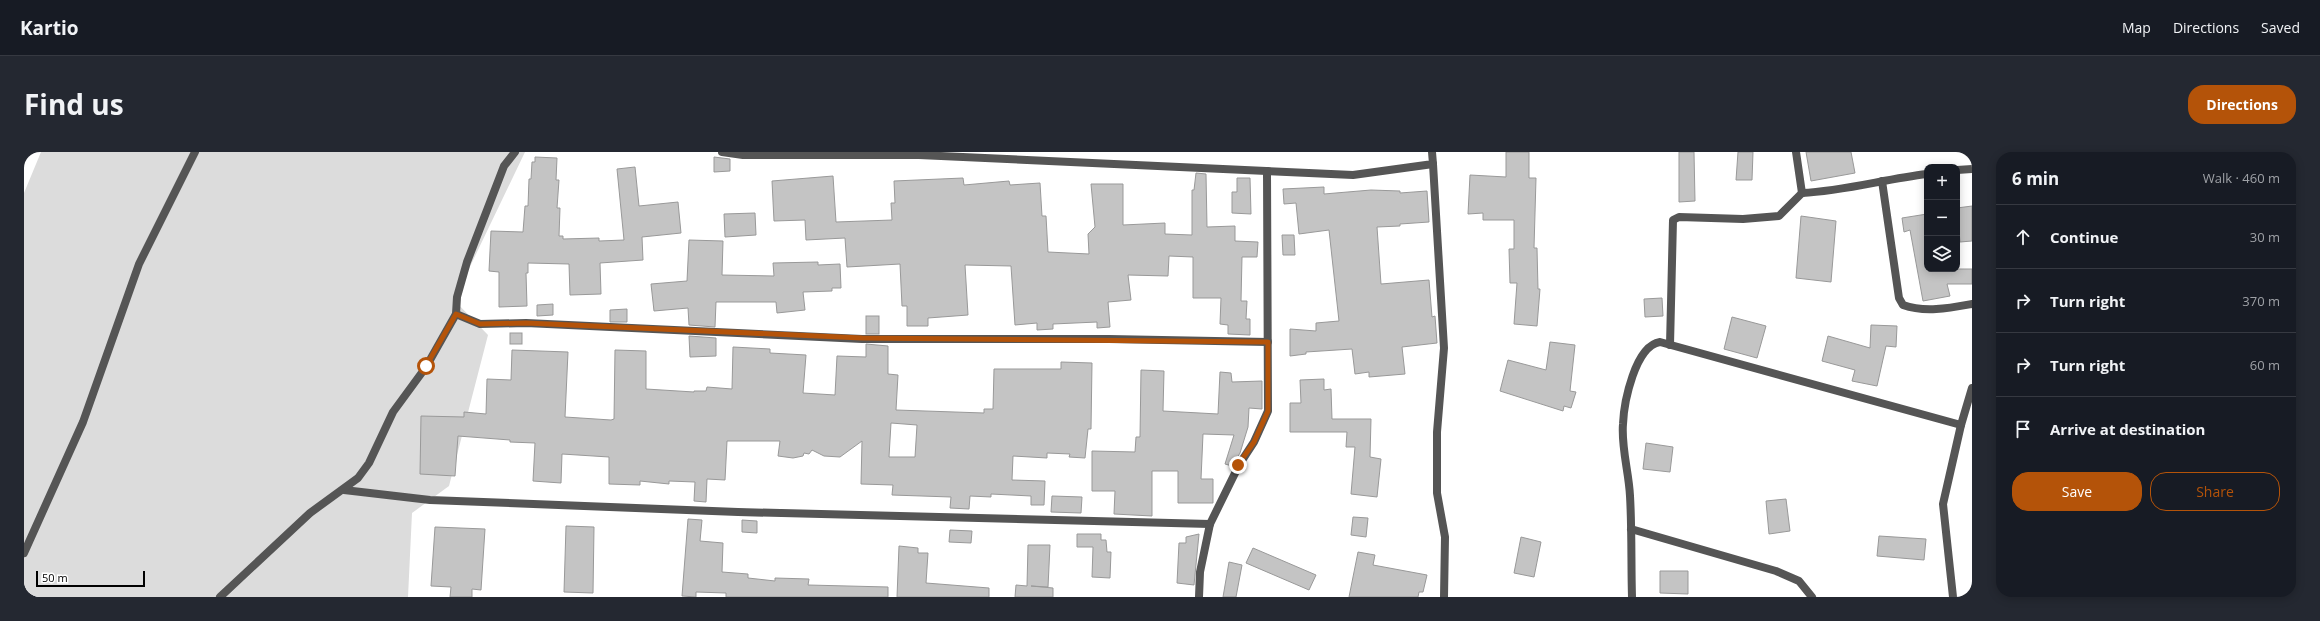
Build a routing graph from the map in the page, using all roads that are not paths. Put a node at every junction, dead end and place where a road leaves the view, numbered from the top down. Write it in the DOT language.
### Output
graph roads {
  1 [pos="195,152"];
  2 [pos="515,152"];
  3 [pos="722,152"];
  4 [pos="1432,152"];
  5 [pos="1796,152"];
  6 [pos="919,153"];
  7 [pos="1433,164"];
  8 [pos="1972,169"];
  9 [pos="1267,170"];
  10 [pos="1960,170"];
  11 [pos="1924,174"];
  12 [pos="1882,181"];
  13 [pos="1802,193"];
  14 [pos="1972,304"];
  15 [pos="456,314"];
  16 [pos="1268,342"];
  17 [pos="1670,345"];
  18 [pos="1972,388"];
  19 [pos="1961,425"];
  20 [pos="344,490"];
  21 [pos="1210,524"];
  22 [pos="1630,528"];
  23 [pos="24,553"];
  24 [pos="220,597"];
  25 [pos="1199,597"];
  26 [pos="1444,597"];
  27 [pos="1632,597"];
  28 [pos="1812,597"];
  29 [pos="1952,597"];
  1 -- 23 [label="street"];
  2 -- 15 [label="street"];
  3 -- 6 [label="street"];
  4 -- 7 [label="street"];
  5 -- 13 [label="street"];
  6 -- 9 [label="street"];
  7 -- 9 [label="street"];
  7 -- 26 [label="street"];
  8 -- 10 [label="street"];
  9 -- 16 [label="street"];
  11 -- 12 [label="street"];
  12 -- 13 [label="street"];
  12 -- 14 [label="street"];
  13 -- 17 [label="street"];
  15 -- 16 [label="street"];
  15 -- 20 [label="street"];
  16 -- 21 [label="street"];
  17 -- 19 [label="street"];
  17 -- 22 [label="street"];
  18 -- 19 [label="street"];
  19 -- 29 [label="street"];
  20 -- 21 [label="street"];
  20 -- 24 [label="street"];
  21 -- 25 [label="street"];
  22 -- 27 [label="street"];
  22 -- 28 [label="street"];
}
